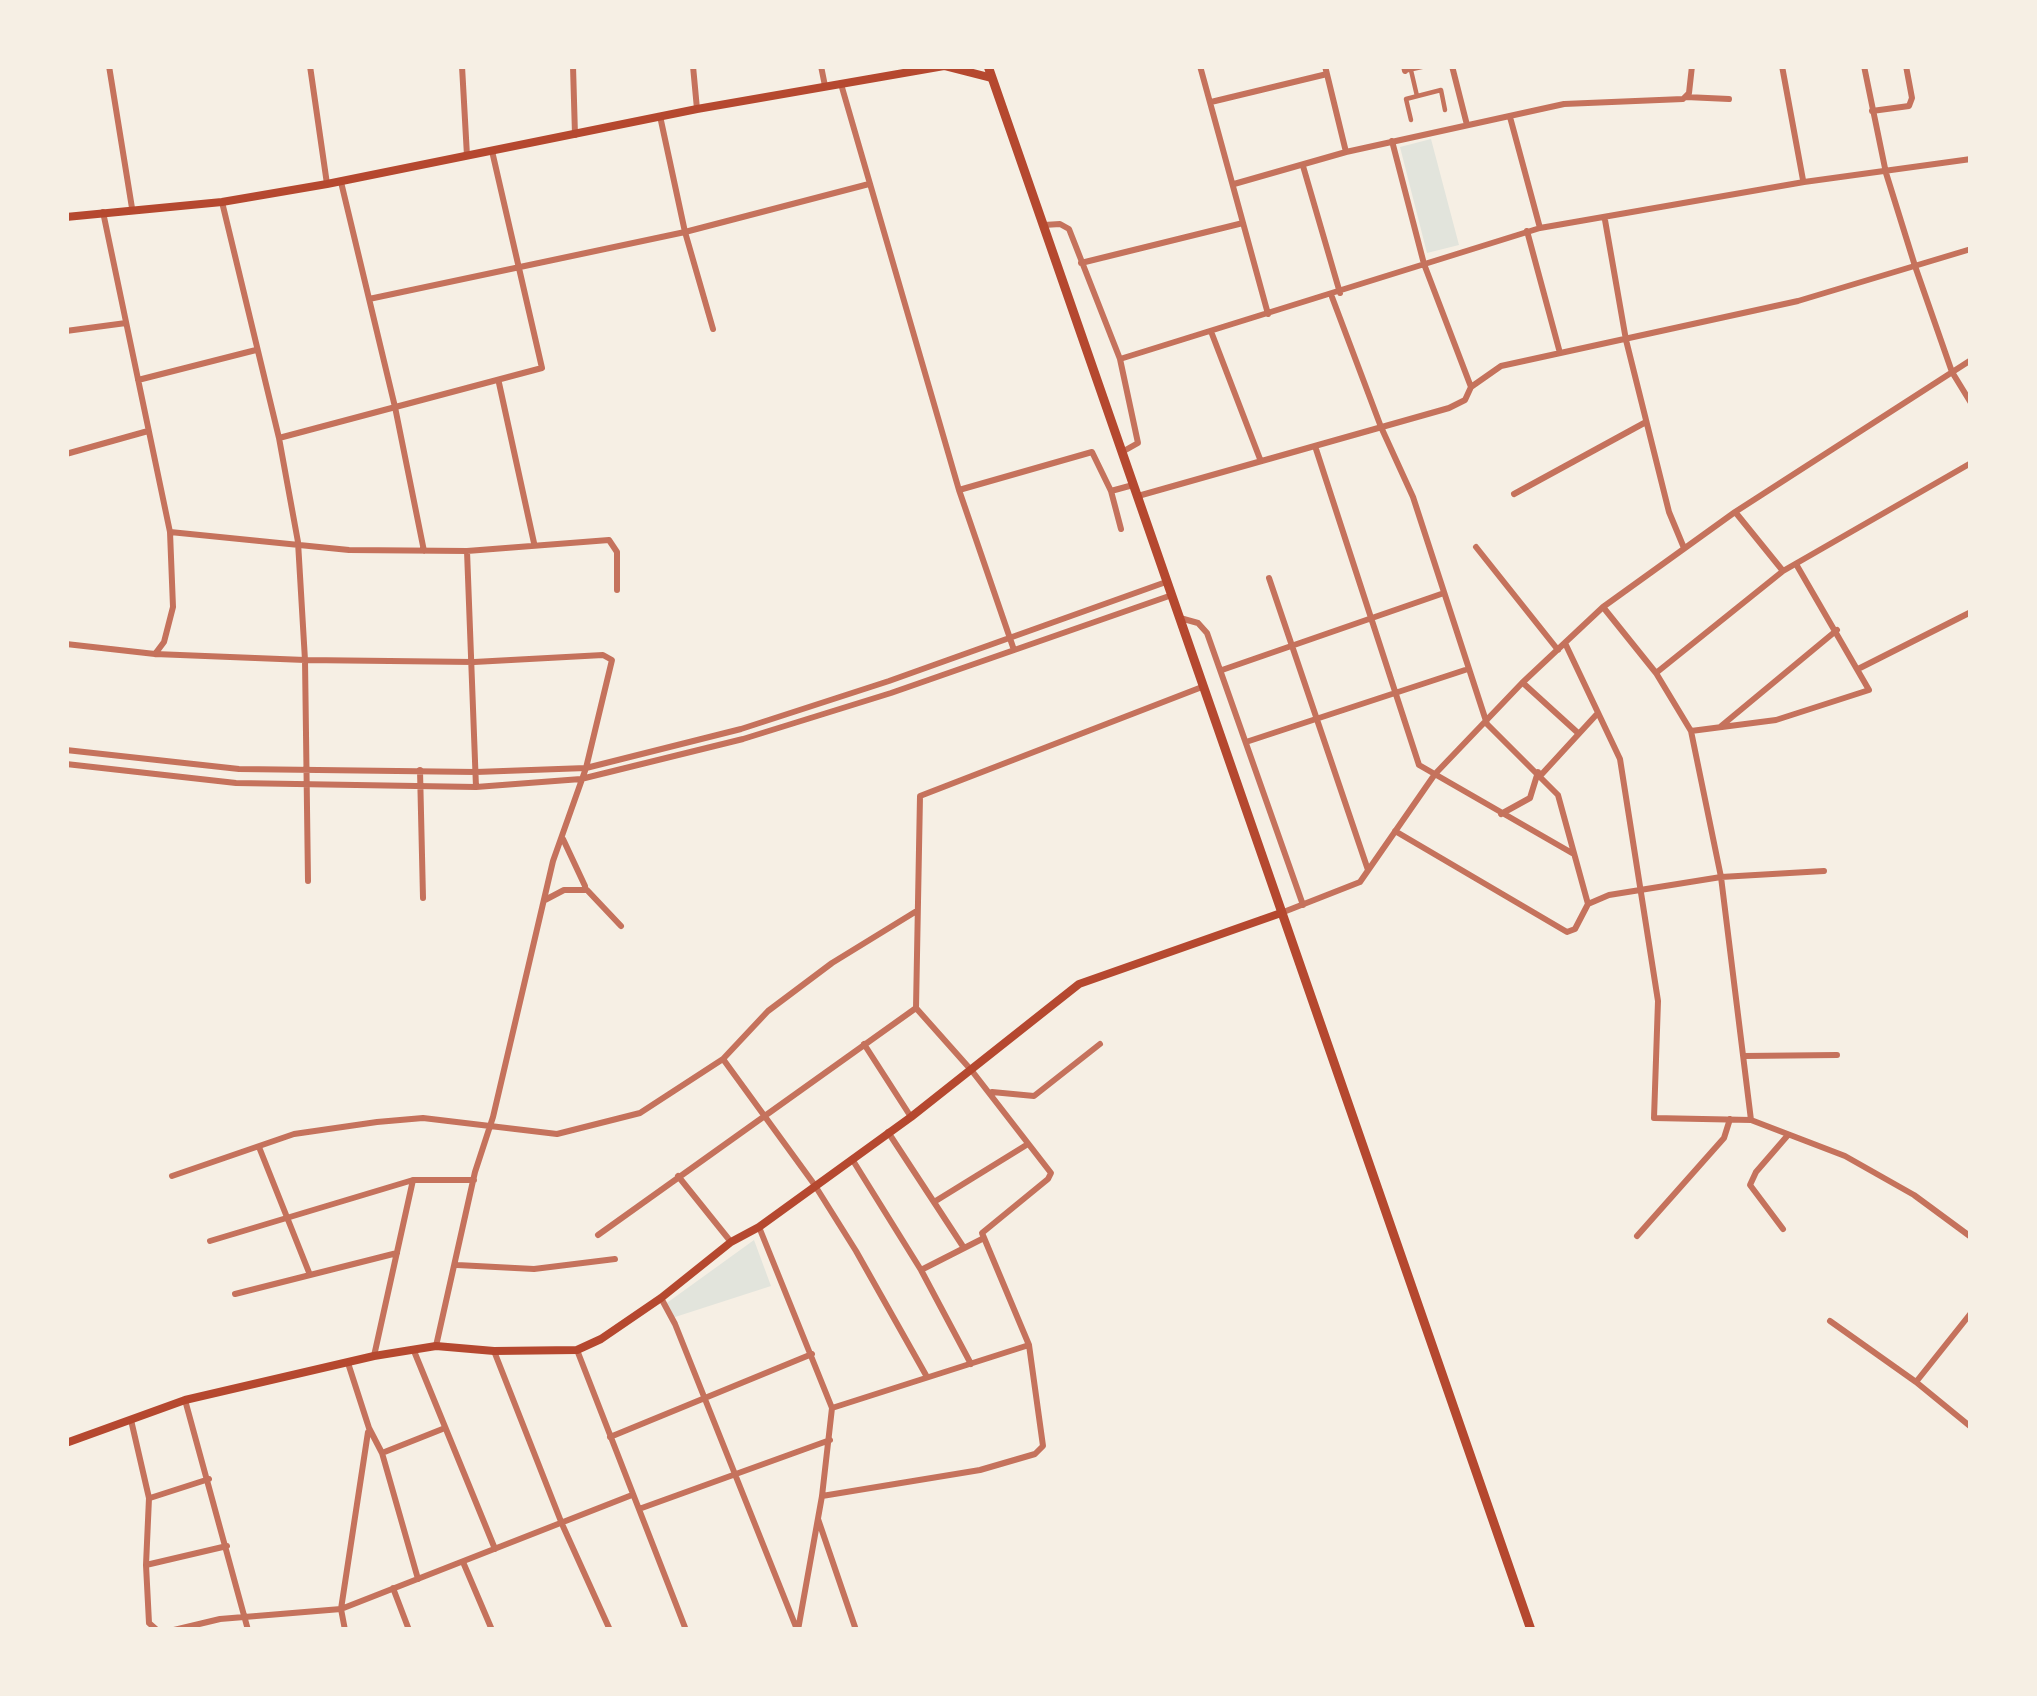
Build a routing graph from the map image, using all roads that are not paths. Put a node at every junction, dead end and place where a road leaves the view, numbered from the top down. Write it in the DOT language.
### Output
graph roads {
  1 [pos="109,66"];
  2 [pos="310,66"];
  3 [pos="462,66"];
  4 [pos="574,66"];
  5 [pos="693,66"];
  6 [pos="821,66"];
  7 [pos="945,66"];
  8 [pos="1200,66"];
  9 [pos="1426,66"];
  10 [pos="1452,66"];
  11 [pos="1692,66"];
  12 [pos="1782,66"];
  13 [pos="1864,66"];
  14 [pos="1906,66"];
  15 [pos="1407,68"];
  16 [pos="1326,70"];
  17 [pos="990,72"];
  18 [pos="841,83"];
  19 [pos="825,86"];
  20 [pos="1417,96"];
  21 [pos="1686,97"];
  22 [pos="1729,99"];
  23 [pos="1211,102"];
  24 [pos="697,109"];
  25 [pos="1444,110"];
  26 [pos="1872,111"];
  27 [pos="660,116"];
  28 [pos="1510,117"];
  29 [pos="1411,120"];
  30 [pos="1467,125"];
  31 [pos="575,135"];
  32 [pos="1392,141"];
  33 [pos="492,151"];
  34 [pos="1346,152"];
  35 [pos="467,157"];
  36 [pos="1971,159"];
  37 [pos="1303,166"];
  38 [pos="1886,173"];
  39 [pos="341,182"];
  40 [pos="1804,182"];
  41 [pos="327,184"];
  42 [pos="870,184"];
  43 [pos="1234,184"];
  44 [pos="222,202"];
  45 [pos="131,208"];
  46 [pos="104,212"];
  47 [pos="66,217"];
  48 [pos="1605,219"];
  49 [pos="1243,223"];
  50 [pos="1044,225"];
  51 [pos="1540,228"];
  52 [pos="1527,231"];
  53 [pos="685,232"];
  54 [pos="1971,249"];
  55 [pos="1081,262"];
  56 [pos="1424,263"];
  57 [pos="1915,266"];
  58 [pos="519,268"];
  59 [pos="1336,294"];
  60 [pos="370,299"];
  61 [pos="1268,314"];
  62 [pos="126,323"];
  63 [pos="713,329"];
  64 [pos="66,331"];
  65 [pos="1212,333"];
  66 [pos="1626,340"];
  67 [pos="258,349"];
  68 [pos="1560,353"];
  69 [pos="1120,359"];
  70 [pos="1971,360"];
  71 [pos="1952,372"];
  72 [pos="137,380"];
  73 [pos="499,382"];
  74 [pos="1471,387"];
  75 [pos="1971,404"];
  76 [pos="395,407"];
  77 [pos="1646,422"];
  78 [pos="1381,428"];
  79 [pos="148,431"];
  80 [pos="279,438"];
  81 [pos="1314,446"];
  82 [pos="1122,452"];
  83 [pos="66,454"];
  84 [pos="1260,459"];
  85 [pos="1971,464"];
  86 [pos="959,490"];
  87 [pos="1136,490"];
  88 [pos="1112,491"];
  89 [pos="1514,494"];
  90 [pos="1735,512"];
  91 [pos="1121,529"];
  92 [pos="170,532"];
  93 [pos="298,542"];
  94 [pos="534,543"];
  95 [pos="1476,547"];
  96 [pos="1684,548"];
  97 [pos="424,551"];
  98 [pos="467,551"];
  99 [pos="1796,564"];
  100 [pos="1783,571"];
  101 [pos="1269,578"];
  102 [pos="1167,582"];
  103 [pos="617,590"];
  104 [pos="1444,593"];
  105 [pos="1172,595"];
  106 [pos="1603,607"];
  107 [pos="1971,612"];
  108 [pos="1179,617"];
  109 [pos="1370,618"];
  110 [pos="1838,630"];
  111 [pos="1009,638"];
  112 [pos="1565,643"];
  113 [pos="66,644"];
  114 [pos="1293,645"];
  115 [pos="1014,650"];
  116 [pos="1558,650"];
  117 [pos="155,654"];
  118 [pos="305,660"];
  119 [pos="474,662"];
  120 [pos="1860,668"];
  121 [pos="1466,669"];
  122 [pos="1222,670"];
  123 [pos="1656,673"];
  124 [pos="1522,682"];
  125 [pos="1202,688"];
  126 [pos="1394,694"];
  127 [pos="1598,714"];
  128 [pos="1317,722"];
  129 [pos="1486,724"];
  130 [pos="1717,729"];
  131 [pos="1691,731"];
  132 [pos="1578,733"];
  133 [pos="1246,742"];
  134 [pos="66,750"];
  135 [pos="66,764"];
  136 [pos="586,768"];
  137 [pos="306,770"];
  138 [pos="420,770"];
  139 [pos="476,772"];
  140 [pos="1540,773"];
  141 [pos="1435,774"];
  142 [pos="581,779"];
  143 [pos="304,784"];
  144 [pos="418,786"];
  145 [pos="476,787"];
  146 [pos="1501,814"];
  147 [pos="1394,831"];
  148 [pos="562,836"];
  149 [pos="1572,854"];
  150 [pos="1368,870"];
  151 [pos="1824,871"];
  152 [pos="1721,877"];
  153 [pos="308,881"];
  154 [pos="586,890"];
  155 [pos="1643,890"];
  156 [pos="423,898"];
  157 [pos="545,900"];
  158 [pos="1588,904"];
  159 [pos="1303,905"];
  160 [pos="915,912"];
  161 [pos="1281,913"];
  162 [pos="621,926"];
  163 [pos="916,1008"];
  164 [pos="863,1043"];
  165 [pos="1100,1044"];
  166 [pos="1744,1055"];
  167 [pos="1837,1055"];
  168 [pos="723,1060"];
  169 [pos="972,1071"];
  170 [pos="989,1091"];
  171 [pos="763,1115"];
  172 [pos="911,1117"];
  173 [pos="1730,1119"];
  174 [pos="1751,1120"];
  175 [pos="889,1132"];
  176 [pos="1788,1135"];
  177 [pos="1029,1143"];
  178 [pos="259,1147"];
  179 [pos="852,1158"];
  180 [pos="172,1176"];
  181 [pos="678,1177"];
  182 [pos="413,1180"];
  183 [pos="474,1180"];
  184 [pos="814,1184"];
  185 [pos="934,1202"];
  186 [pos="285,1216"];
  187 [pos="759,1227"];
  188 [pos="1783,1229"];
  189 [pos="598,1235"];
  190 [pos="1637,1236"];
  191 [pos="1971,1237"];
  192 [pos="983,1239"];
  193 [pos="210,1241"];
  194 [pos="731,1242"];
  195 [pos="964,1248"];
  196 [pos="397,1253"];
  197 [pos="615,1259"];
  198 [pos="457,1265"];
  199 [pos="921,1270"];
  200 [pos="310,1275"];
  201 [pos="235,1294"];
  202 [pos="661,1298"];
  203 [pos="1971,1312"];
  204 [pos="1830,1321"];
  205 [pos="1963,1323"];
  206 [pos="1971,1330"];
  207 [pos="1029,1345"];
  208 [pos="436,1346"];
  209 [pos="577,1350"];
  210 [pos="414,1351"];
  211 [pos="494,1351"];
  212 [pos="812,1354"];
  213 [pos="374,1356"];
  214 [pos="348,1363"];
  215 [pos="970,1364"];
  216 [pos="927,1377"];
  217 [pos="1916,1382"];
  218 [pos="185,1400"];
  219 [pos="704,1401"];
  220 [pos="832,1408"];
  221 [pos="131,1420"];
  222 [pos="1971,1427"];
  223 [pos="369,1428"];
  224 [pos="446,1428"];
  225 [pos="610,1437"];
  226 [pos="830,1440"];
  227 [pos="66,1444"];
  228 [pos="382,1454"];
  229 [pos="735,1474"];
  230 [pos="209,1479"];
  231 [pos="632,1495"];
  232 [pos="822,1496"];
  233 [pos="149,1498"];
  234 [pos="639,1509"];
  235 [pos="817,1515"];
  236 [pos="562,1524"];
  237 [pos="227,1546"];
  238 [pos="494,1549"];
  239 [pos="463,1562"];
  240 [pos="146,1565"];
  241 [pos="418,1580"];
  242 [pos="392,1587"];
  243 [pos="340,1610"];
  244 [pos="246,1617"];
  245 [pos="157,1630"];
  246 [pos="174,1630"];
  247 [pos="248,1630"];
  248 [pos="345,1630"];
  249 [pos="409,1630"];
  250 [pos="492,1630"];
  251 [pos="610,1630"];
  252 [pos="686,1630"];
  253 [pos="800,1630"];
  254 [pos="856,1630"];
  255 [pos="1532,1630"];
  1 -- 45 [label="street"];
  2 -- 41 [label="street"];
  3 -- 35 [label="street"];
  4 -- 31 [label="street"];
  5 -- 24 [label="street"];
  6 -- 19 [label="street"];
  7 -- 17 [label="main road"];
  7 -- 18 [label="main road"];
  8 -- 23 [label="street"];
  9 -- 15 [label="street"];
  10 -- 30 [label="street"];
  11 -- 21 [label="street"];
  12 -- 40 [label="street"];
  13 -- 26 [label="street"];
  14 -- 26 [label="street"];
  15 -- 20 [label="street"];
  16 -- 23 [label="street"];
  16 -- 34 [label="street"];
  17 -- 50 [label="highway"];
  18 -- 19 [label="main road"];
  18 -- 42 [label="street"];
  19 -- 24 [label="main road"];
  20 -- 25 [label="street"];
  20 -- 29 [label="street"];
  21 -- 22 [label="street"];
  21 -- 28 [label="street"];
  23 -- 43 [label="street"];
  24 -- 27 [label="main road"];
  26 -- 38 [label="street"];
  27 -- 31 [label="main road"];
  27 -- 53 [label="street"];
  28 -- 30 [label="street"];
  28 -- 51 [label="street"];
  30 -- 32 [label="street"];
  31 -- 33 [label="main road"];
  32 -- 34 [label="street"];
  32 -- 56 [label="street"];
  33 -- 35 [label="main road"];
  33 -- 58 [label="street"];
  34 -- 37 [label="street"];
  35 -- 39 [label="main road"];
  36 -- 38 [label="street"];
  37 -- 43 [label="street"];
  37 -- 59 [label="street"];
  38 -- 40 [label="street"];
  38 -- 57 [label="street"];
  39 -- 41 [label="main road"];
  39 -- 60 [label="street"];
  40 -- 48 [label="street"];
  41 -- 44 [label="main road"];
  42 -- 53 [label="street"];
  42 -- 86 [label="street"];
  43 -- 49 [label="street"];
  44 -- 45 [label="main road"];
  44 -- 67 [label="street"];
  45 -- 46 [label="main road"];
  46 -- 47 [label="main road"];
  46 -- 62 [label="street"];
  48 -- 51 [label="street"];
  48 -- 66 [label="street"];
  49 -- 55 [label="street"];
  49 -- 61 [label="street"];
  50 -- 55 [label="street"];
  50 -- 82 [label="highway"];
  51 -- 52 [label="street"];
  52 -- 56 [label="street"];
  52 -- 68 [label="street"];
  53 -- 58 [label="street"];
  53 -- 63 [label="street"];
  54 -- 57 [label="street"];
  55 -- 69 [label="street"];
  56 -- 59 [label="street"];
  56 -- 74 [label="street"];
  57 -- 66 [label="street"];
  57 -- 71 [label="street"];
  58 -- 60 [label="street"];
  58 -- 73 [label="street"];
  59 -- 61 [label="street"];
  59 -- 78 [label="street"];
  60 -- 76 [label="street"];
  61 -- 65 [label="street"];
  62 -- 64 [label="street"];
  62 -- 72 [label="street"];
  65 -- 69 [label="street"];
  65 -- 84 [label="street"];
  66 -- 68 [label="street"];
  66 -- 77 [label="street"];
  67 -- 72 [label="street"];
  67 -- 80 [label="street"];
  68 -- 74 [label="street"];
  69 -- 82 [label="street"];
  70 -- 71 [label="street"];
  71 -- 75 [label="street"];
  71 -- 90 [label="street"];
  72 -- 79 [label="street"];
  73 -- 76 [label="street"];
  73 -- 94 [label="street"];
  74 -- 78 [label="street"];
  76 -- 80 [label="street"];
  76 -- 97 [label="street"];
  77 -- 89 [label="street"];
  77 -- 96 [label="street"];
  78 -- 81 [label="street"];
  78 -- 104 [label="street"];
  79 -- 83 [label="street"];
  79 -- 92 [label="street"];
  80 -- 93 [label="street"];
  81 -- 84 [label="street"];
  81 -- 109 [label="street"];
  82 -- 87 [label="highway"];
  84 -- 87 [label="street"];
  85 -- 99 [label="street"];
  86 -- 88 [label="street"];
  86 -- 111 [label="street"];
  87 -- 88 [label="street"];
  87 -- 102 [label="highway"];
  88 -- 91 [label="street"];
  90 -- 96 [label="street"];
  90 -- 100 [label="street"];
  92 -- 93 [label="street"];
  92 -- 117 [label="street"];
  93 -- 97 [label="street"];
  93 -- 118 [label="street"];
  94 -- 98 [label="street"];
  94 -- 103 [label="street"];
  95 -- 116 [label="street"];
  96 -- 106 [label="street"];
  97 -- 98 [label="street"];
  98 -- 119 [label="street"];
  99 -- 100 [label="street"];
  99 -- 110 [label="street"];
  100 -- 123 [label="street"];
  101 -- 114 [label="street"];
  102 -- 105 [label="highway"];
  102 -- 111 [label="street"];
  104 -- 109 [label="street"];
  104 -- 121 [label="street"];
  105 -- 108 [label="highway"];
  105 -- 115 [label="street"];
  106 -- 112 [label="street"];
  106 -- 123 [label="street"];
  107 -- 120 [label="street"];
  108 -- 122 [label="street"];
  108 -- 125 [label="highway"];
  109 -- 114 [label="street"];
  109 -- 126 [label="street"];
  110 -- 120 [label="street"];
  110 -- 130 [label="street"];
  111 -- 115 [label="street"];
  111 -- 136 [label="street"];
  112 -- 116 [label="street"];
  112 -- 127 [label="street"];
  113 -- 117 [label="street"];
  114 -- 122 [label="street"];
  114 -- 128 [label="street"];
  115 -- 142 [label="street"];
  116 -- 124 [label="street"];
  117 -- 118 [label="street"];
  118 -- 119 [label="street"];
  118 -- 137 [label="street"];
  119 -- 136 [label="street"];
  119 -- 139 [label="street"];
  120 -- 130 [label="street"];
  121 -- 126 [label="street"];
  121 -- 129 [label="street"];
  122 -- 133 [label="street"];
  123 -- 131 [label="street"];
  124 -- 129 [label="street"];
  124 -- 132 [label="street"];
  125 -- 160 [label="street"];
  125 -- 161 [label="highway"];
  126 -- 128 [label="street"];
  126 -- 141 [label="street"];
  127 -- 132 [label="street"];
  127 -- 155 [label="street"];
  128 -- 133 [label="street"];
  128 -- 150 [label="street"];
  129 -- 140 [label="street"];
  129 -- 141 [label="street"];
  130 -- 131 [label="street"];
  131 -- 152 [label="street"];
  132 -- 140 [label="street"];
  133 -- 159 [label="street"];
  134 -- 137 [label="street"];
  135 -- 143 [label="street"];
  136 -- 139 [label="street"];
  136 -- 142 [label="street"];
  137 -- 138 [label="street"];
  137 -- 143 [label="street"];
  138 -- 139 [label="street"];
  138 -- 144 [label="street"];
  139 -- 145 [label="street"];
  140 -- 146 [label="street"];
  140 -- 149 [label="street"];
  141 -- 146 [label="street"];
  141 -- 147 [label="street"];
  142 -- 145 [label="street"];
  142 -- 148 [label="street"];
  143 -- 144 [label="street"];
  143 -- 153 [label="street"];
  144 -- 145 [label="street"];
  144 -- 156 [label="street"];
  146 -- 149 [label="street"];
  147 -- 150 [label="street"];
  147 -- 158 [label="street"];
  148 -- 154 [label="street"];
  148 -- 157 [label="street"];
  149 -- 158 [label="street"];
  150 -- 159 [label="street"];
  151 -- 152 [label="street"];
  152 -- 155 [label="street"];
  152 -- 166 [label="street"];
  154 -- 157 [label="street"];
  154 -- 162 [label="street"];
  155 -- 158 [label="street"];
  155 -- 173 [label="street"];
  157 -- 183 [label="street"];
  159 -- 161 [label="street"];
  160 -- 163 [label="street"];
  160 -- 168 [label="street"];
  161 -- 169 [label="main road"];
  161 -- 255 [label="highway"];
  163 -- 164 [label="street"];
  163 -- 169 [label="street"];
  164 -- 171 [label="street"];
  164 -- 172 [label="street"];
  165 -- 170 [label="street"];
  166 -- 167 [label="street"];
  166 -- 174 [label="street"];
  168 -- 171 [label="street"];
  168 -- 178 [label="street"];
  169 -- 170 [label="street"];
  169 -- 172 [label="main road"];
  170 -- 177 [label="street"];
  171 -- 181 [label="street"];
  171 -- 184 [label="street"];
  172 -- 175 [label="main road"];
  173 -- 174 [label="street"];
  173 -- 190 [label="street"];
  174 -- 176 [label="street"];
  175 -- 179 [label="main road"];
  175 -- 185 [label="street"];
  176 -- 188 [label="street"];
  176 -- 191 [label="street"];
  177 -- 185 [label="street"];
  177 -- 192 [label="street"];
  178 -- 180 [label="street"];
  178 -- 186 [label="street"];
  179 -- 184 [label="main road"];
  179 -- 199 [label="street"];
  181 -- 189 [label="street"];
  181 -- 194 [label="street"];
  182 -- 183 [label="street"];
  182 -- 186 [label="street"];
  182 -- 196 [label="street"];
  183 -- 198 [label="street"];
  184 -- 187 [label="main road"];
  184 -- 216 [label="street"];
  185 -- 195 [label="street"];
  186 -- 193 [label="street"];
  186 -- 200 [label="street"];
  187 -- 194 [label="main road"];
  187 -- 212 [label="street"];
  192 -- 195 [label="street"];
  192 -- 207 [label="street"];
  194 -- 202 [label="main road"];
  195 -- 199 [label="street"];
  196 -- 200 [label="street"];
  196 -- 213 [label="street"];
  197 -- 198 [label="street"];
  198 -- 208 [label="street"];
  199 -- 215 [label="street"];
  200 -- 201 [label="street"];
  202 -- 209 [label="main road"];
  202 -- 219 [label="street"];
  203 -- 205 [label="street"];
  204 -- 217 [label="street"];
  205 -- 206 [label="street"];
  205 -- 217 [label="street"];
  207 -- 215 [label="street"];
  207 -- 232 [label="street"];
  208 -- 210 [label="main road"];
  208 -- 211 [label="main road"];
  209 -- 211 [label="main road"];
  209 -- 225 [label="street"];
  210 -- 213 [label="main road"];
  210 -- 224 [label="street"];
  211 -- 236 [label="street"];
  212 -- 219 [label="street"];
  212 -- 220 [label="street"];
  213 -- 214 [label="main road"];
  214 -- 218 [label="main road"];
  214 -- 223 [label="street"];
  215 -- 216 [label="street"];
  216 -- 220 [label="street"];
  217 -- 222 [label="street"];
  218 -- 221 [label="main road"];
  218 -- 230 [label="street"];
  219 -- 225 [label="street"];
  219 -- 229 [label="street"];
  220 -- 226 [label="street"];
  221 -- 227 [label="main road"];
  221 -- 233 [label="street"];
  223 -- 228 [label="street"];
  223 -- 243 [label="street"];
  224 -- 228 [label="street"];
  224 -- 238 [label="street"];
  225 -- 231 [label="street"];
  226 -- 229 [label="street"];
  226 -- 232 [label="street"];
  228 -- 241 [label="street"];
  229 -- 234 [label="street"];
  229 -- 253 [label="street"];
  230 -- 233 [label="street"];
  230 -- 237 [label="street"];
  231 -- 234 [label="street"];
  231 -- 236 [label="street"];
  232 -- 235 [label="street"];
  233 -- 240 [label="street"];
  234 -- 252 [label="street"];
  235 -- 253 [label="street"];
  235 -- 254 [label="street"];
  236 -- 238 [label="street"];
  236 -- 251 [label="street"];
  237 -- 240 [label="street"];
  237 -- 244 [label="street"];
  238 -- 239 [label="street"];
  239 -- 241 [label="street"];
  239 -- 250 [label="street"];
  240 -- 245 [label="street"];
  241 -- 242 [label="street"];
  242 -- 243 [label="street"];
  242 -- 249 [label="street"];
  243 -- 244 [label="street"];
  243 -- 248 [label="street"];
  244 -- 246 [label="street"];
  244 -- 247 [label="street"];
}
